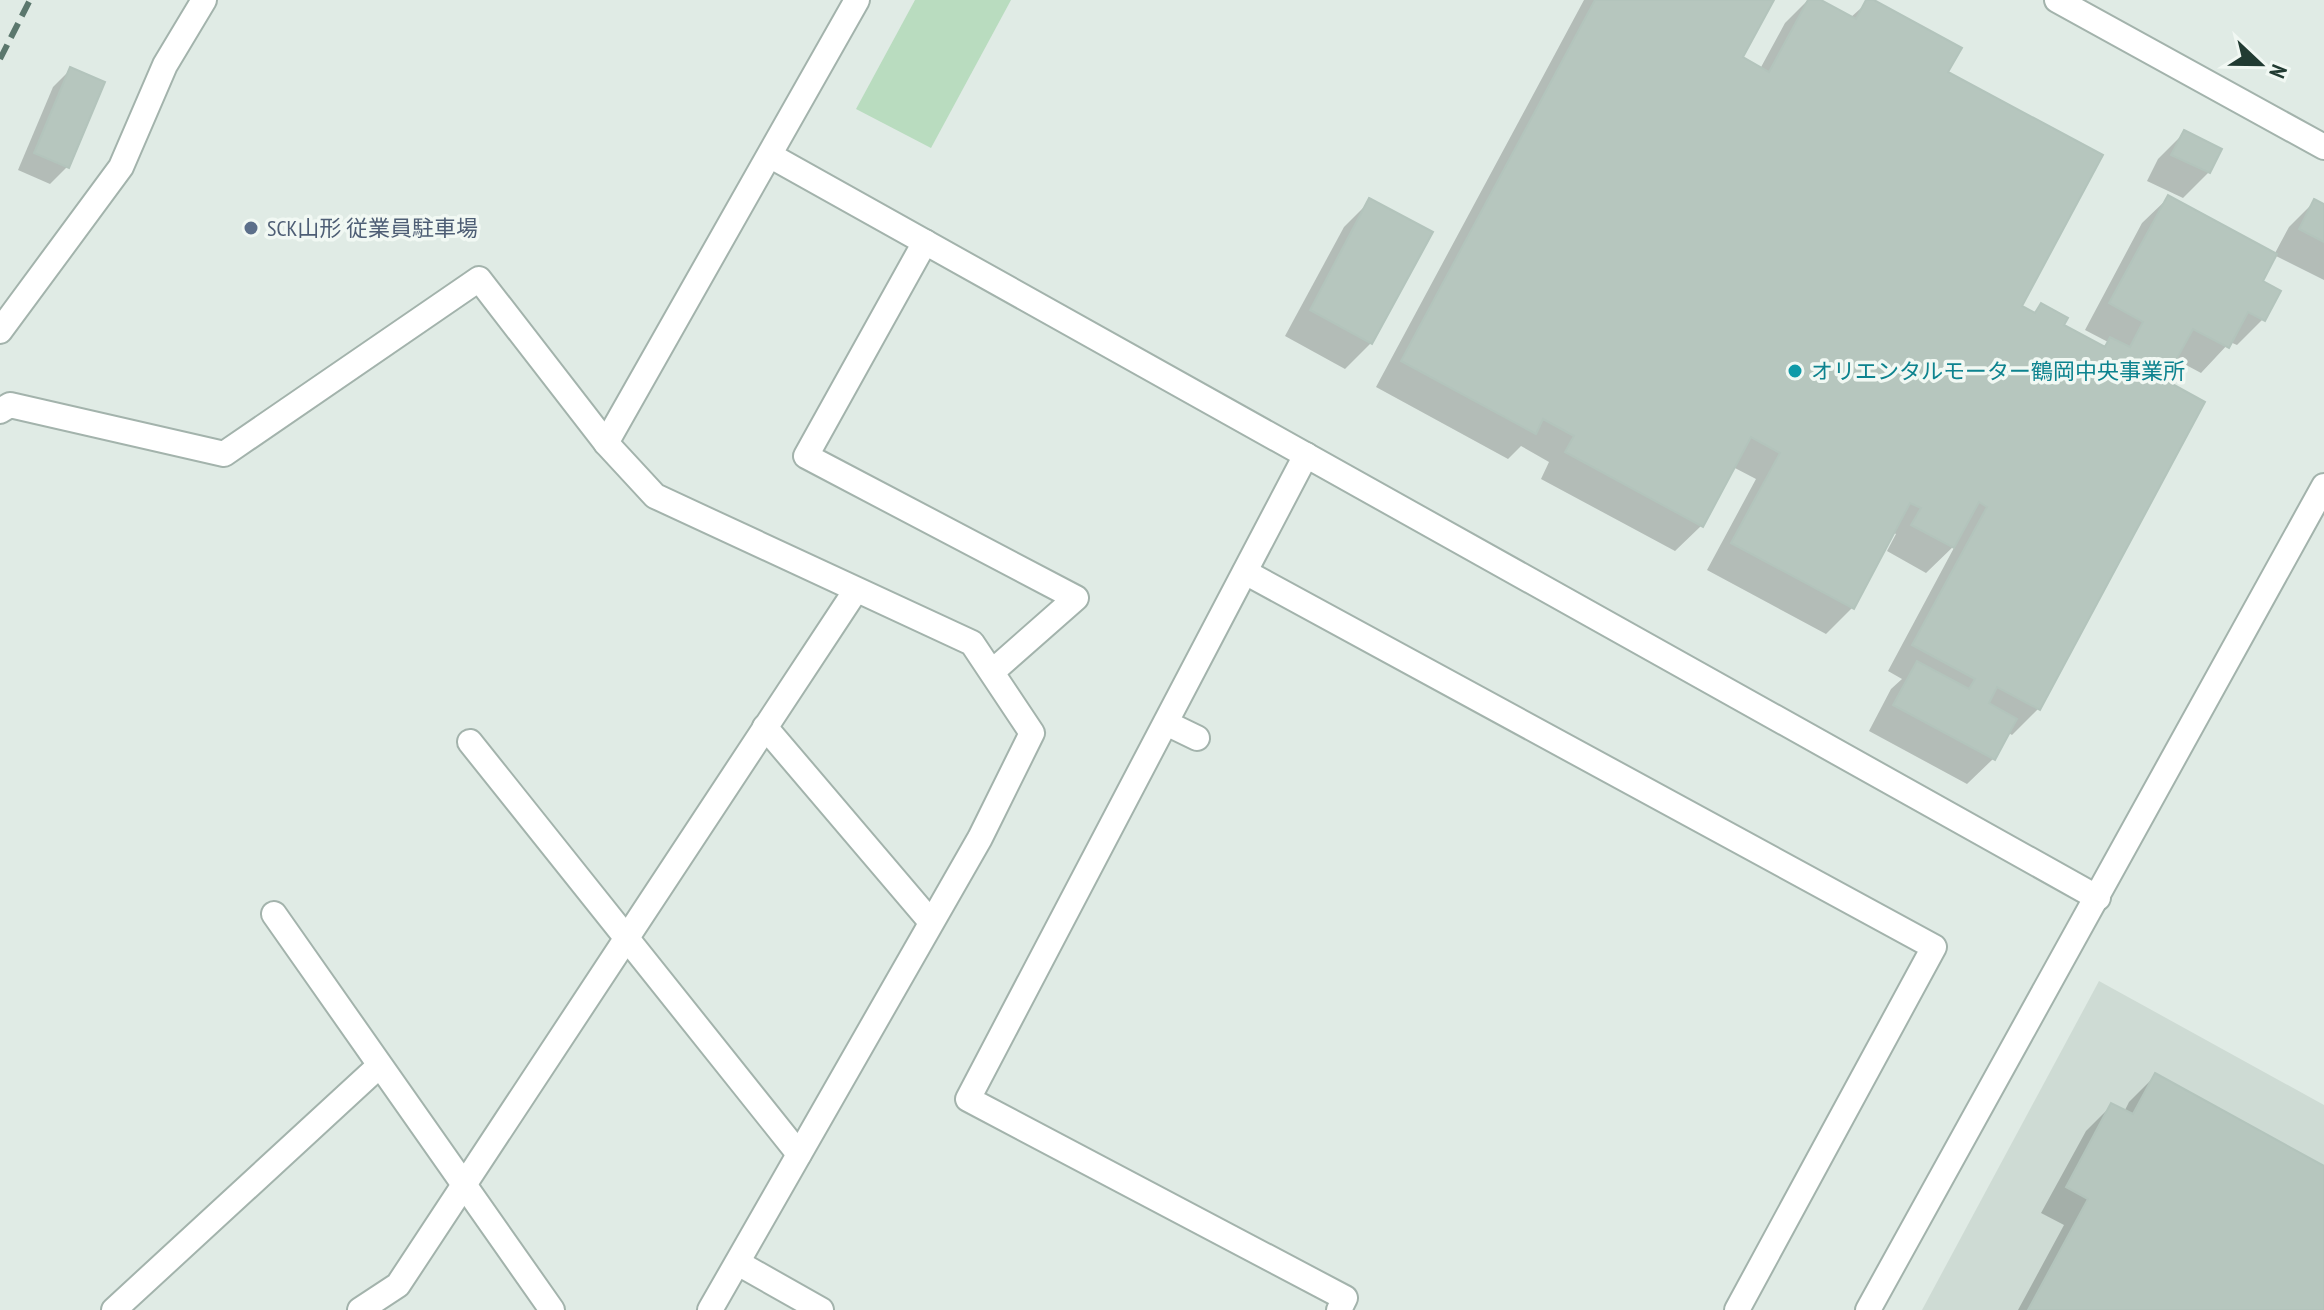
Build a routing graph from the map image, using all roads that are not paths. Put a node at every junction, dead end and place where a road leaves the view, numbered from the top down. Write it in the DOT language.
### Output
graph roads {
  1 [pos="204,0"];
  2 [pos="857,0"];
  3 [pos="2057,0"];
  4 [pos="2324,147"];
  5 [pos="771,156"];
  6 [pos="925,242"];
  7 [pos="0,331"];
  8 [pos="0,411"];
  9 [pos="606,443"];
  10 [pos="1306,455"];
  11 [pos="2324,486"];
  12 [pos="1245,572"];
  13 [pos="856,590"];
  14 [pos="992,672"];
  15 [pos="1166,723"];
  16 [pos="765,727"];
  17 [pos="1197,738"];
  18 [pos="470,742"];
  19 [pos="2098,898"];
  20 [pos="274,914"];
  21 [pos="931,922"];
  22 [pos="625,938"];
  23 [pos="379,1066"];
  24 [pos="799,1154"];
  25 [pos="463,1184"];
  26 [pos="738,1263"];
  27 [pos="114,1310"];
  28 [pos="360,1310"];
  29 [pos="552,1310"];
  30 [pos="710,1310"];
  31 [pos="821,1310"];
  32 [pos="1339,1310"];
  33 [pos="1737,1310"];
  34 [pos="1868,1310"];
  1 -- 7 [label="street"];
  2 -- 5 [label="street"];
  3 -- 4 [label="street"];
  5 -- 6 [label="street"];
  5 -- 9 [label="street"];
  6 -- 10 [label="street"];
  6 -- 14 [label="street"];
  8 -- 9 [label="street"];
  9 -- 13 [label="street"];
  10 -- 12 [label="street"];
  10 -- 19 [label="street"];
  11 -- 19 [label="street"];
  12 -- 15 [label="street"];
  12 -- 33 [label="street"];
  13 -- 14 [label="street"];
  13 -- 16 [label="street"];
  14 -- 21 [label="street"];
  15 -- 17 [label="street"];
  15 -- 32 [label="street"];
  16 -- 21 [label="street"];
  16 -- 22 [label="street"];
  18 -- 22 [label="street"];
  19 -- 34 [label="street"];
  20 -- 23 [label="street"];
  21 -- 24 [label="street"];
  22 -- 24 [label="street"];
  22 -- 25 [label="street"];
  23 -- 25 [label="street"];
  23 -- 27 [label="street"];
  24 -- 26 [label="street"];
  25 -- 28 [label="street"];
  25 -- 29 [label="street"];
  26 -- 30 [label="street"];
  26 -- 31 [label="street"];
}
